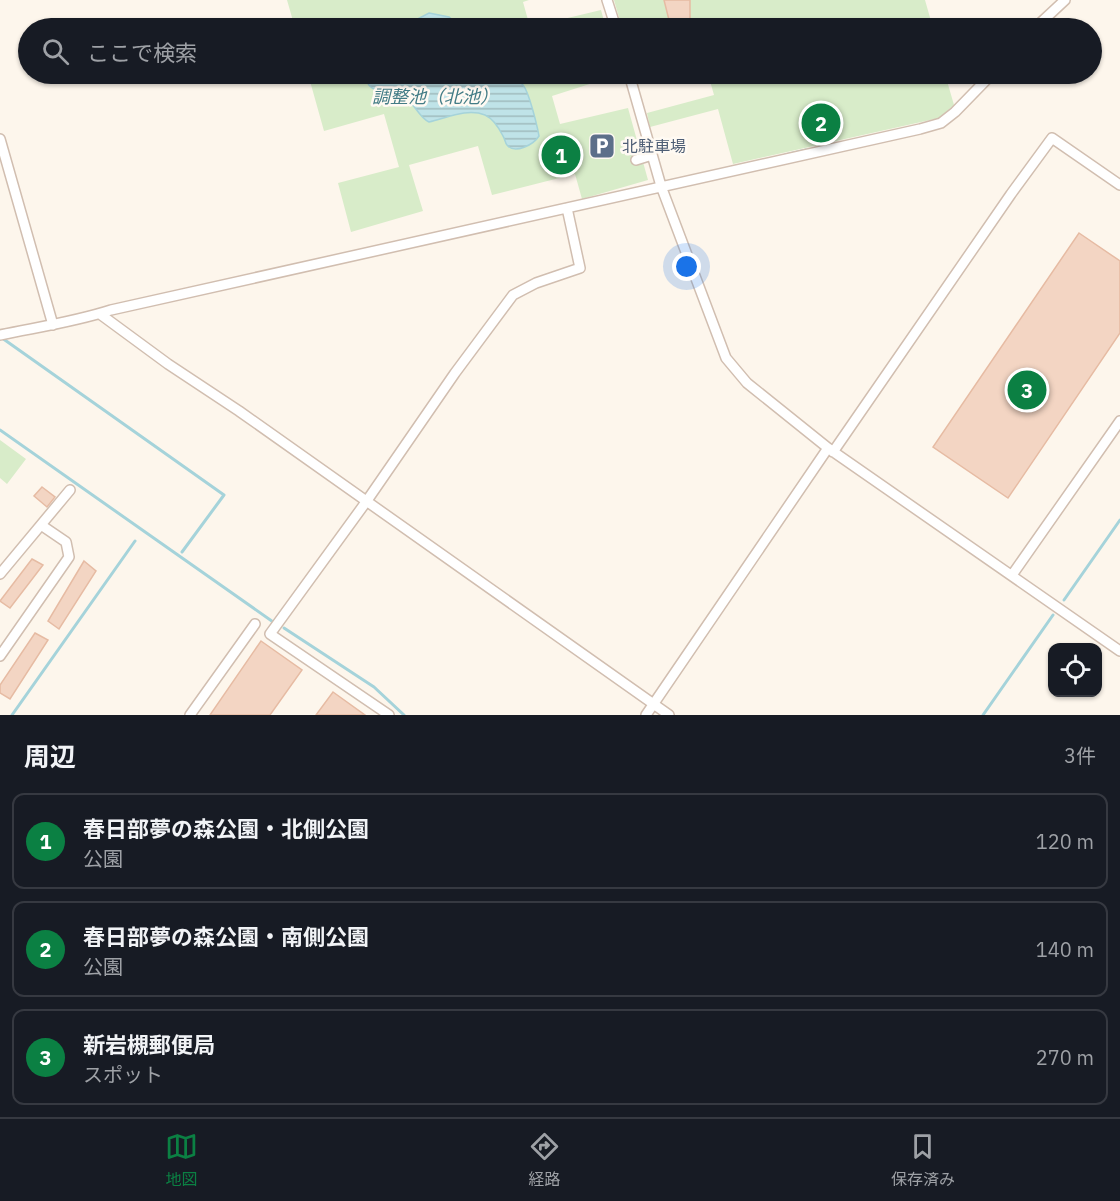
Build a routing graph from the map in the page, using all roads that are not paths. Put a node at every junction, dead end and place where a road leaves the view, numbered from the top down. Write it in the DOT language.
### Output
graph roads {
  1 [pos="608,0"];
  2 [pos="1065,0"];
  3 [pos="613,18"];
  4 [pos="1046,18"];
  5 [pos="631,84"];
  6 [pos="982,84"];
  7 [pos="0,140"];
  8 [pos="652,155"];
  9 [pos="636,160"];
  10 [pos="1120,185"];
  11 [pos="661,186"];
  12 [pos="567,208"];
  13 [pos="100,314"];
  14 [pos="53,325"];
  15 [pos="0,335"];
  16 [pos="1120,421"];
  17 [pos="831,450"];
  18 [pos="70,490"];
  19 [pos="366,502"];
  20 [pos="41,525"];
  21 [pos="0,574"];
  22 [pos="1012,575"];
  23 [pos="255,624"];
  24 [pos="1120,651"];
  25 [pos="0,656"];
  26 [pos="654,704"];
  27 [pos="190,715"];
  28 [pos="388,715"];
  29 [pos="646,715"];
  30 [pos="669,715"];
  1 -- 3 [label="street"];
  2 -- 4 [label="street"];
  5 -- 8 [label="street"];
  6 -- 11 [label="street"];
  7 -- 14 [label="street"];
  8 -- 9 [label="street"];
  8 -- 11 [label="street"];
  10 -- 17 [label="street"];
  11 -- 12 [label="street"];
  11 -- 17 [label="street"];
  12 -- 13 [label="street"];
  12 -- 19 [label="street"];
  13 -- 14 [label="street"];
  13 -- 19 [label="street"];
  14 -- 15 [label="street"];
  16 -- 22 [label="street"];
  17 -- 22 [label="street"];
  17 -- 26 [label="street"];
  18 -- 20 [label="street"];
  19 -- 26 [label="street"];
  19 -- 28 [label="street"];
  20 -- 21 [label="street"];
  20 -- 25 [label="street"];
  22 -- 24 [label="street"];
  23 -- 27 [label="street"];
  26 -- 29 [label="street"];
  26 -- 30 [label="street"];
}
